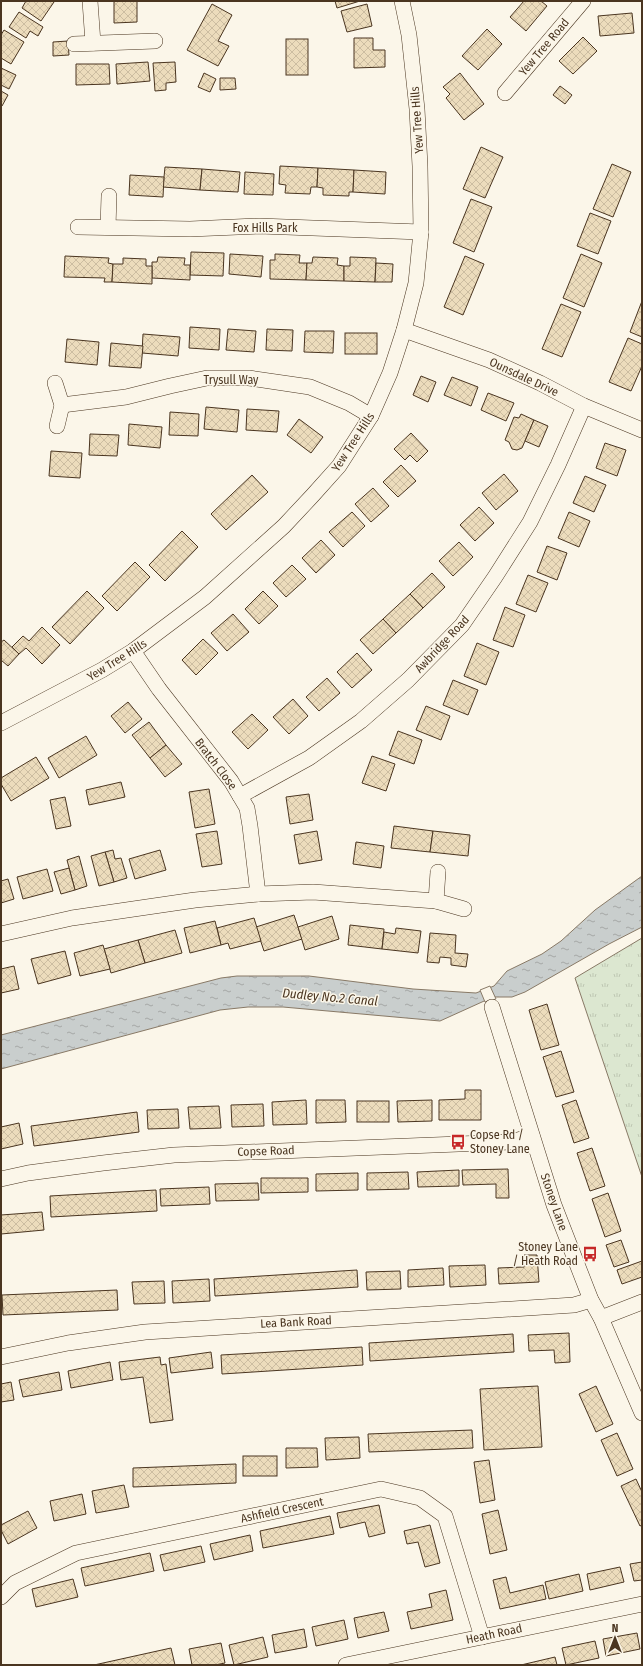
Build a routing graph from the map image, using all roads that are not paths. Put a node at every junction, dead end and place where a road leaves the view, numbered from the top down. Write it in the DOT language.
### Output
graph roads {
  1 [pos="90,1"];
  2 [pos="402,1"];
  3 [pos="583,1"];
  4 [pos="155,41"];
  5 [pos="93,43"];
  6 [pos="74,44"];
  7 [pos="505,93"];
  8 [pos="108,196"];
  9 [pos="78,227"];
  10 [pos="108,227"];
  11 [pos="421,232"];
  12 [pos="404,330"];
  13 [pos="55,383"];
  14 [pos="62,405"];
  15 [pos="584,406"];
  16 [pos="371,416"];
  17 [pos="57,426"];
  18 [pos="642,430"];
  19 [pos="133,651"];
  20 [pos="1,723"];
  21 [pos="240,796"];
  22 [pos="438,872"];
  23 [pos="258,894"];
  24 [pos="436,901"];
  25 [pos="464,909"];
  26 [pos="1,934"];
  27 [pos="492,1007"];
  28 [pos="532,1136"];
  29 [pos="1,1179"];
  30 [pos="591,1300"];
  31 [pos="642,1302"];
  32 [pos="601,1318"];
  33 [pos="1,1357"];
  34 [pos="642,1413"];
  35 [pos="1,1597"];
  36 [pos="642,1604"];
  37 [pos="482,1637"];
  38 [pos="346,1665"];
  1 -- 5 [label="street"];
  2 -- 11 [label="street, Yew Tree Hills"];
  3 -- 7 [label="street, Yew Tree Road"];
  4 -- 5 [label="street"];
  5 -- 6 [label="street"];
  8 -- 10 [label="street"];
  9 -- 10 [label="street, Fox Hills Park"];
  10 -- 11 [label="street, Fox Hills Park"];
  11 -- 12 [label="street, Yew Tree Hills"];
  12 -- 15 [label="street, Ounsdale Drive"];
  12 -- 16 [label="street, Yew Tree Hills"];
  13 -- 14 [label="street"];
  14 -- 16 [label="street, Trysull Way"];
  14 -- 17 [label="street"];
  15 -- 18 [label="street, Ounsdale Drive"];
  15 -- 21 [label="street, Awbridge Road"];
  16 -- 19 [label="street, Yew Tree Hills"];
  19 -- 20 [label="street, Yew Tree Hills"];
  19 -- 21 [label="street, Bratch Close"];
  21 -- 23 [label="street, Bratch Close"];
  22 -- 24 [label="street"];
  23 -- 24 [label="street"];
  23 -- 26 [label="street"];
  24 -- 25 [label="street"];
  27 -- 28 [label="street, Stoney Lane"];
  28 -- 29 [label="street, Copse Road"];
  28 -- 30 [label="street, Stoney Lane"];
  30 -- 32 [label="street, Stoney Lane"];
  30 -- 33 [label="street, Lea Bank Road"];
  31 -- 32 [label="street"];
  32 -- 34 [label="street, Stoney Lane"];
  35 -- 37 [label="street, Ashfield Crescent"];
  36 -- 37 [label="street, Heath Road"];
  37 -- 38 [label="street, Heath Road"];
}
